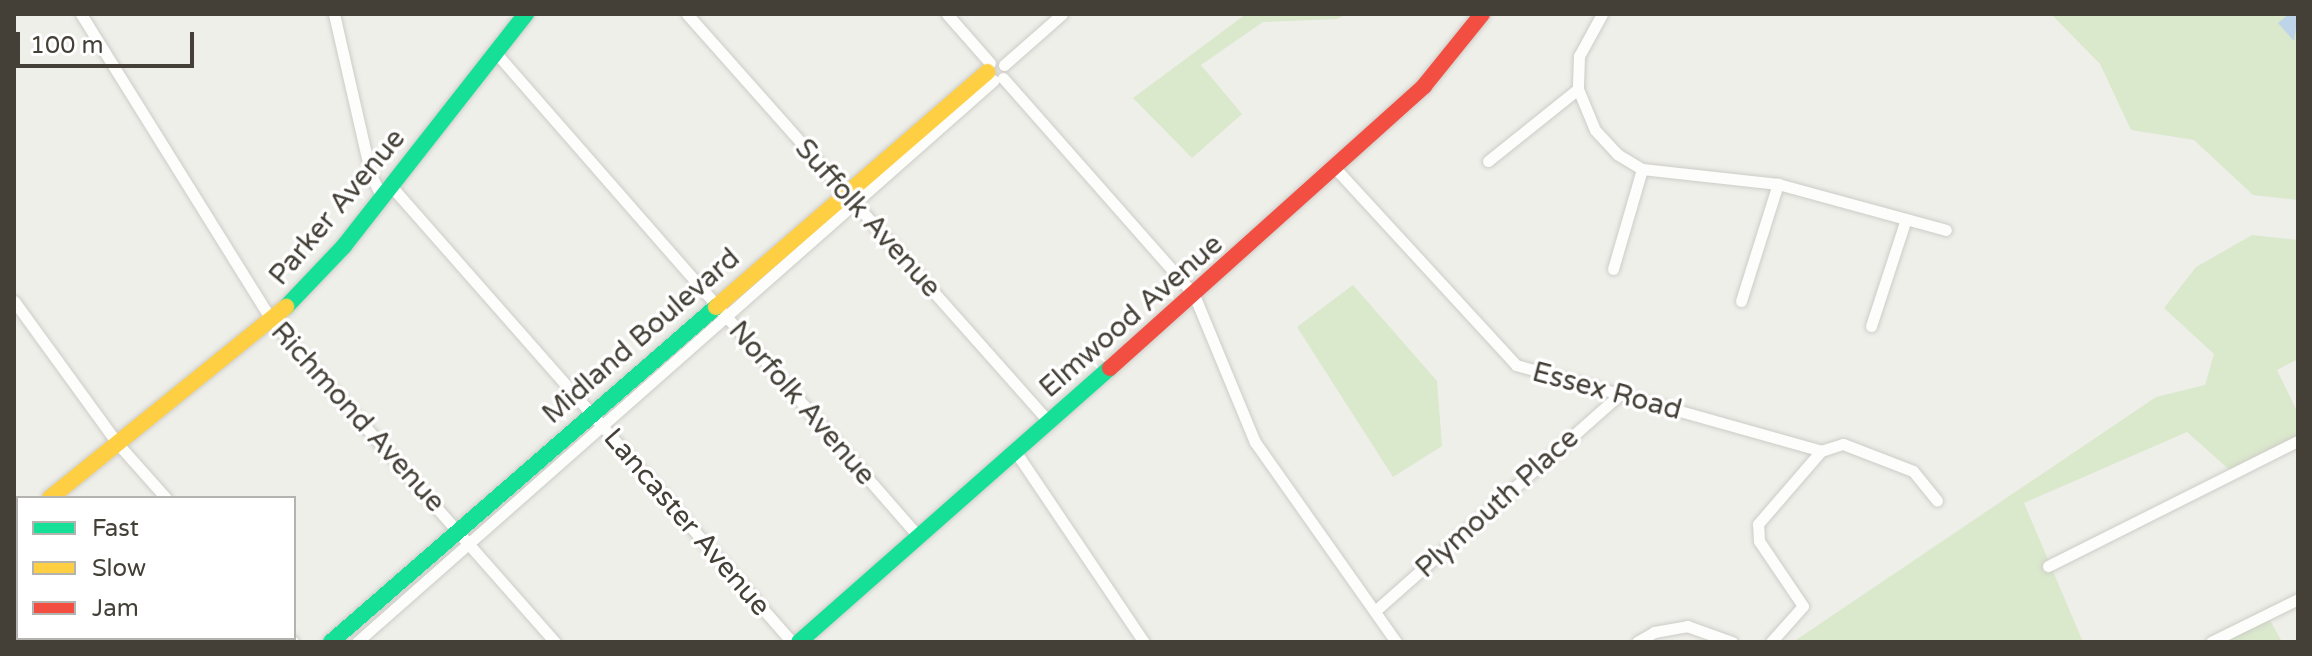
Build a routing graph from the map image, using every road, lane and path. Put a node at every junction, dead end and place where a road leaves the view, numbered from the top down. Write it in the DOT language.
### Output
graph roads {
  1 [pos="81,14"];
  2 [pos="334,14"];
  3 [pos="526,14"];
  4 [pos="687,14"];
  5 [pos="947,14"];
  6 [pos="1062,14"];
  7 [pos="1482,14"];
  8 [pos="1602,14"];
  9 [pos="496,53"];
  10 [pos="994,73"];
  11 [pos="1578,89"];
  12 [pos="1488,161"];
  13 [pos="1336,169"];
  14 [pos="1642,169"];
  15 [pos="1778,184"];
  16 [pos="386,192"];
  17 [pos="851,199"];
  18 [pos="1905,222"];
  19 [pos="1946,230"];
  20 [pos="1613,269"];
  21 [pos="1194,295"];
  22 [pos="14,301"];
  23 [pos="1741,301"];
  24 [pos="716,304"];
  25 [pos="729,319"];
  26 [pos="272,321"];
  27 [pos="1871,326"];
  28 [pos="1620,394"];
  29 [pos="597,420"];
  30 [pos="1049,422"];
  31 [pos="2298,441"];
  32 [pos="118,444"];
  33 [pos="1015,451"];
  34 [pos="1821,451"];
  35 [pos="53,496"];
  36 [pos="164,496"];
  37 [pos="1937,501"];
  38 [pos="464,537"];
  39 [pos="919,537"];
  40 [pos="2048,566"];
  41 [pos="2298,599"];
  42 [pos="1375,611"];
  43 [pos="331,642"];
  44 [pos="357,642"];
  45 [pos="555,642"];
  46 [pos="792,642"];
  47 [pos="799,642"];
  48 [pos="1144,642"];
  49 [pos="1396,642"];
  50 [pos="1637,642"];
  51 [pos="1732,642"];
  52 [pos="1771,642"];
  53 [pos="2211,642"];
  1 -- 26 [label="street, Richmond Avenue"];
  2 -- 16 [label="street"];
  3 -- 9 [label="street, Parker Avenue"];
  4 -- 17 [label="street, Suffolk Avenue"];
  5 -- 10 [label="street"];
  6 -- 10 [label="street"];
  7 -- 13 [label="street, Elmwood Avenue"];
  8 -- 11 [label="street"];
  9 -- 16 [label="street, Parker Avenue"];
  9 -- 24 [label="street, Norfolk Avenue"];
  10 -- 17 [label="street, Midland Boulevard"];
  10 -- 21 [label="street"];
  11 -- 12 [label="street"];
  11 -- 14 [label="street"];
  13 -- 21 [label="street, Elmwood Avenue"];
  13 -- 28 [label="street, Essex Road"];
  14 -- 15 [label="street"];
  14 -- 20 [label="street"];
  15 -- 18 [label="street"];
  15 -- 23 [label="street"];
  16 -- 26 [label="street, Parker Avenue"];
  16 -- 29 [label="street, Lancaster Avenue"];
  17 -- 24 [label="street, Midland Boulevard"];
  17 -- 25 [label="street, Midland Boulevard"];
  17 -- 30 [label="street, Suffolk Avenue"];
  18 -- 19 [label="street"];
  18 -- 27 [label="street"];
  21 -- 30 [label="street, Elmwood Avenue"];
  21 -- 42 [label="street"];
  22 -- 32 [label="street"];
  24 -- 25 [label="street, Norfolk Avenue"];
  24 -- 29 [label="street, Midland Boulevard"];
  25 -- 29 [label="street, Midland Boulevard"];
  25 -- 39 [label="street, Norfolk Avenue"];
  26 -- 32 [label="street, Parker Avenue"];
  26 -- 38 [label="street, Richmond Avenue"];
  28 -- 34 [label="street, Essex Road"];
  28 -- 42 [label="street, Plymouth Place"];
  29 -- 38 [label="street, Midland Boulevard"];
  29 -- 46 [label="street, Lancaster Avenue"];
  30 -- 33 [label="street, Elmwood Avenue"];
  31 -- 40 [label="street"];
  32 -- 35 [label="street, Parker Avenue"];
  32 -- 36 [label="street"];
  33 -- 39 [label="street, Elmwood Avenue"];
  33 -- 48 [label="street"];
  34 -- 37 [label="street, Essex Road"];
  34 -- 52 [label="street"];
  38 -- 43 [label="street, Midland Boulevard"];
  38 -- 44 [label="street, Midland Boulevard"];
  38 -- 45 [label="street, Richmond Avenue"];
  39 -- 47 [label="street, Elmwood Avenue"];
  41 -- 53 [label="street"];
  42 -- 49 [label="street"];
  50 -- 51 [label="street"];
}
